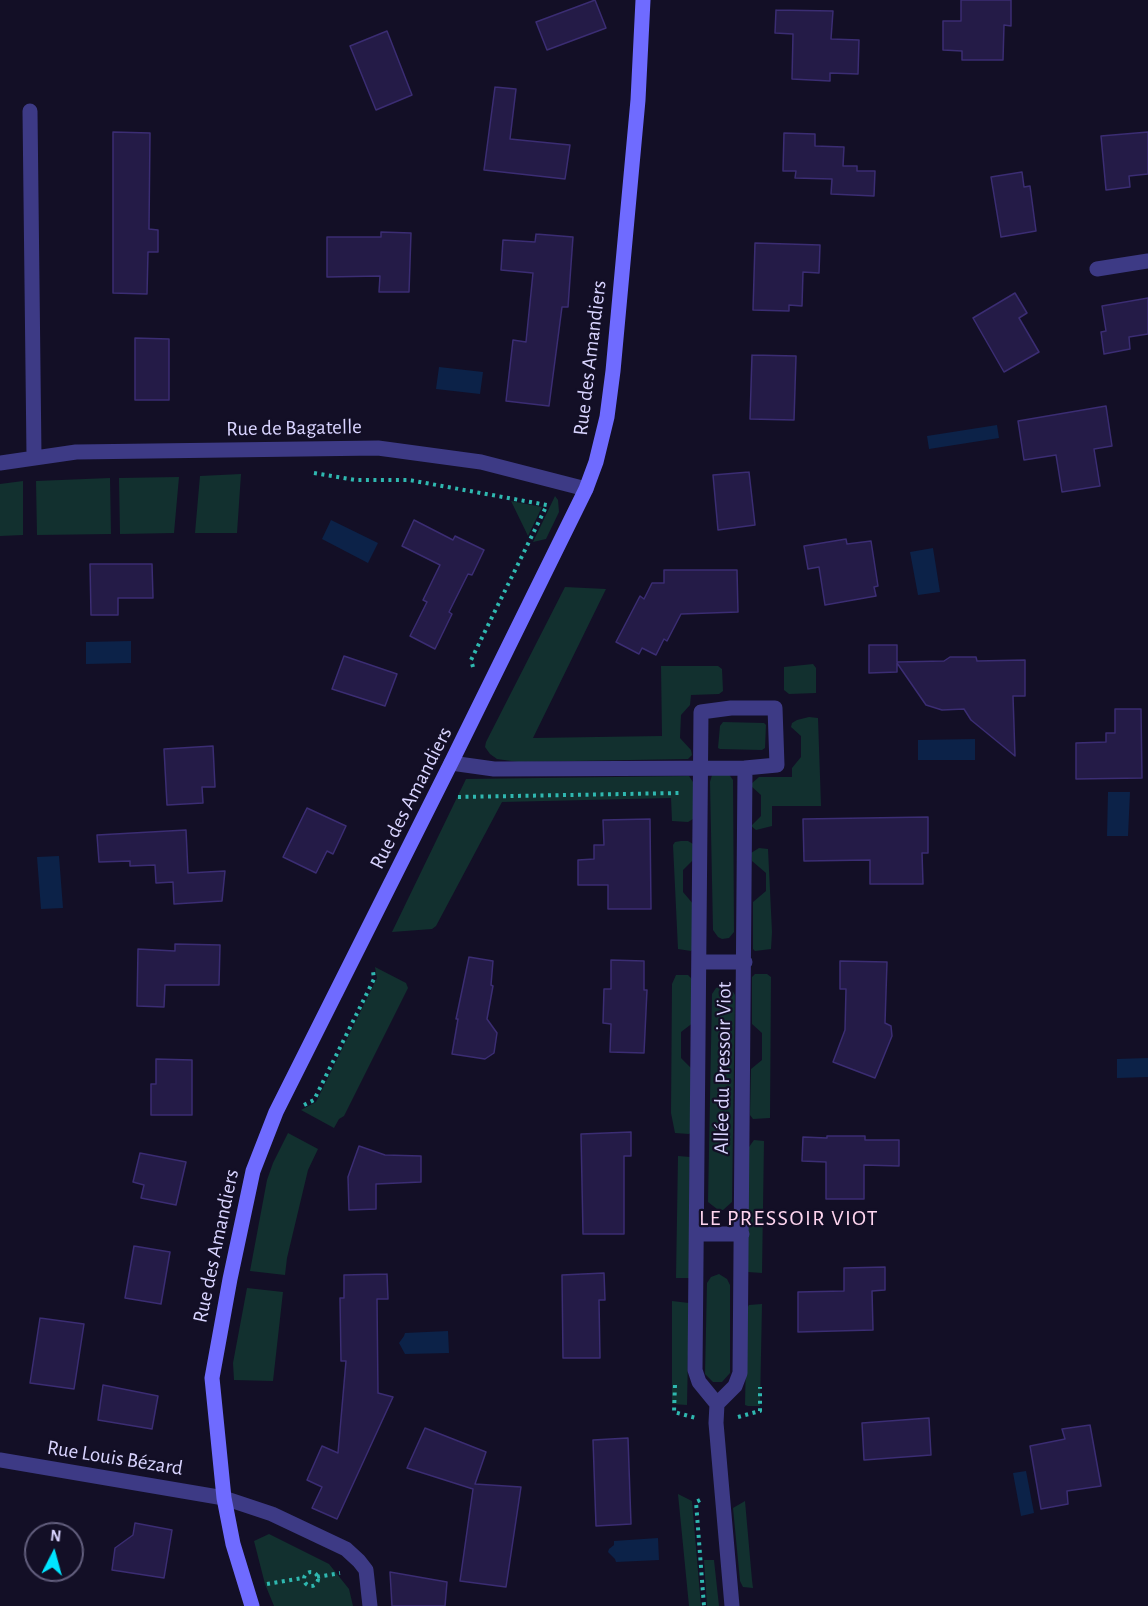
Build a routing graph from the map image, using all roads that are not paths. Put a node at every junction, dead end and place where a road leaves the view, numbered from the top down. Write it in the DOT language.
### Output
graph roads {
  1 [pos="643,0"];
  2 [pos="30,111"];
  3 [pos="1148,261"];
  4 [pos="1097,269"];
  5 [pos="34,456"];
  6 [pos="0,463"];
  7 [pos="586,489"];
  8 [pos="451,763"];
  9 [pos="701,767"];
  10 [pos="746,768"];
  11 [pos="699,962"];
  12 [pos="745,962"];
  13 [pos="696,1234"];
  14 [pos="742,1234"];
  15 [pos="717,1404"];
  16 [pos="0,1460"];
  17 [pos="224,1498"];
  18 [pos="252,1606"];
  19 [pos="370,1606"];
  20 [pos="732,1606"];
  1 -- 7 [label="street, Rue des Amandiers"];
  2 -- 5 [label="street"];
  3 -- 4 [label="street"];
  5 -- 6 [label="street, Rue de Bagatelle"];
  5 -- 7 [label="street, Rue de Bagatelle"];
  7 -- 8 [label="street, Rue des Amandiers"];
  8 -- 9 [label="street"];
  8 -- 17 [label="street, Rue des Amandiers"];
  9 -- 10 [label="street"];
  9 -- 10 [label="street, Allée du Pressoir Viot"];
  9 -- 11 [label="street, Allée du Pressoir Viot"];
  10 -- 12 [label="street, Allée du Pressoir Viot"];
  11 -- 12 [label="street"];
  11 -- 13 [label="street, Allée du Pressoir Viot"];
  12 -- 14 [label="street, Allée du Pressoir Viot"];
  13 -- 14 [label="street"];
  13 -- 15 [label="street, Allée du Pressoir Viot"];
  14 -- 15 [label="street, Allée du Pressoir Viot"];
  15 -- 20 [label="street"];
  16 -- 17 [label="street, Rue Louis Bézard"];
  17 -- 18 [label="street, Rue des Amandiers"];
  17 -- 19 [label="street, Rue Louis Bézard"];
}
